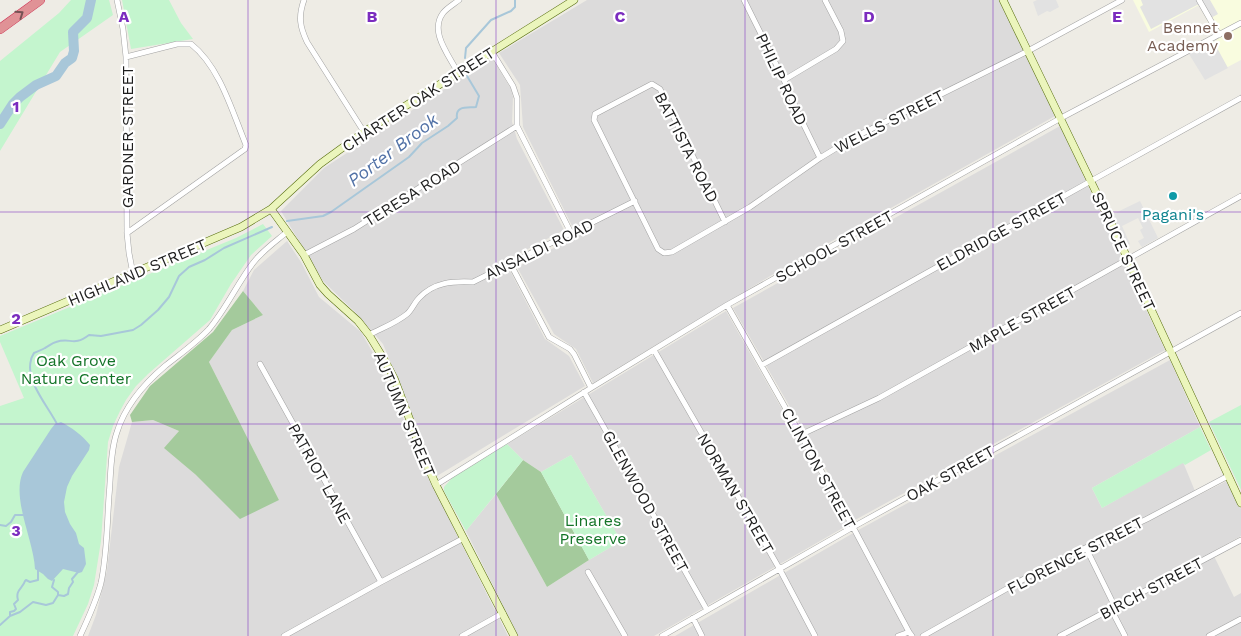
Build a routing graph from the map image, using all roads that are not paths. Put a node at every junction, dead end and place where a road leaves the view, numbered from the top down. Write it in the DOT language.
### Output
graph roads {
  1 [pos="40,0"];
  2 [pos="304,0"];
  3 [pos="459,0"];
  4 [pos="574,0"];
  5 [pos="744,0"];
  6 [pos="825,0"];
  7 [pos="1003,0"];
  8 [pos="1122,0"];
  9 [pos="1199,0"];
  10 [pos="117,3"];
  11 [pos="1241,22"];
  12 [pos="0,29"];
  13 [pos="1218,34"];
  14 [pos="1028,51"];
  15 [pos="492,52"];
  16 [pos="126,57"];
  17 [pos="458,72"];
  18 [pos="784,80"];
  19 [pos="1241,98"];
  20 [pos="1061,118"];
  21 [pos="517,126"];
  22 [pos="364,132"];
  23 [pos="820,158"];
  24 [pos="1091,181"];
  25 [pos="1241,196"];
  26 [pos="635,201"];
  27 [pos="271,209"];
  28 [pos="725,222"];
  29 [pos="286,232"];
  30 [pos="127,233"];
  31 [pos="571,233"];
  32 [pos="664,253"];
  33 [pos="304,256"];
  34 [pos="1128,260"];
  35 [pos="510,262"];
  36 [pos="133,274"];
  37 [pos="727,305"];
  38 [pos="1241,314"];
  39 [pos="0,330"];
  40 [pos="369,334"];
  41 [pos="654,350"];
  42 [pos="1171,352"];
  43 [pos="260,364"];
  44 [pos="762,365"];
  45 [pos="591,388"];
  46 [pos="584,392"];
  47 [pos="800,435"];
  48 [pos="1228,476"];
  49 [pos="436,485"];
  50 [pos="1241,503"];
  51 [pos="853,527"];
  52 [pos="464,538"];
  53 [pos="1241,540"];
  54 [pos="1086,548"];
  55 [pos="779,568"];
  56 [pos="588,572"];
  57 [pos="380,582"];
  58 [pos="1113,608"];
  59 [pos="707,610"];
  60 [pos="503,613"];
  61 [pos="693,618"];
  62 [pos="1241,619"];
  63 [pos="910,634"];
  64 [pos="1213,635"];
  65 [pos="80,636"];
  66 [pos="284,636"];
  67 [pos="462,636"];
  68 [pos="514,636"];
  69 [pos="625,636"];
  70 [pos="662,636"];
  71 [pos="702,636"];
  72 [pos="815,636"];
  73 [pos="898,636"];
  74 [pos="924,636"];
  75 [pos="1060,636"];
  76 [pos="1125,636"];
  12 -- 1 [label="highway, one-way"];
  2 -- 22 [label="street"];
  3 -- 17 [label="street"];
  4 -- 15 [label="street, CHARTER OAK STREET"];
  5 -- 18 [label="street, PHILIP ROAD"];
  6 -- 18 [label="street"];
  7 -- 14 [label="street, SPRUCE STREET"];
  8 -- 14 [label="street, WELLS STREET"];
  9 -- 13 [label="street"];
  10 -- 16 [label="street, GARDNER STREET"];
  11 -- 13 [label="street, SCHOOL STREET"];
  13 -- 20 [label="street, SCHOOL STREET"];
  14 -- 20 [label="street, SPRUCE STREET"];
  14 -- 23 [label="street, WELLS STREET"];
  15 -- 17 [label="street, CHARTER OAK STREET"];
  15 -- 21 [label="street"];
  16 -- 30 [label="street, GARDNER STREET"];
  16 -- 30 [label="street"];
  17 -- 22 [label="street, CHARTER OAK STREET"];
  18 -- 23 [label="street, PHILIP ROAD"];
  19 -- 24 [label="street, ELDRIDGE STREET"];
  20 -- 24 [label="street, SPRUCE STREET"];
  20 -- 37 [label="street, SCHOOL STREET"];
  21 -- 31 [label="street"];
  21 -- 33 [label="street, TERESA ROAD"];
  22 -- 27 [label="street, CHARTER OAK STREET"];
  23 -- 28 [label="street, WELLS STREET"];
  24 -- 34 [label="street, SPRUCE STREET"];
  24 -- 44 [label="street, ELDRIDGE STREET"];
  25 -- 34 [label="street, MAPLE STREET"];
  26 -- 28 [label="street, BATTISTA ROAD"];
  26 -- 31 [label="street, ANSALDI ROAD"];
  26 -- 32 [label="street, BATTISTA ROAD"];
  27 -- 29 [label="street, AUTUMN STREET"];
  27 -- 36 [label="street, HIGHLAND STREET"];
  28 -- 32 [label="street, WELLS STREET"];
  29 -- 33 [label="street, AUTUMN STREET"];
  29 -- 65 [label="street"];
  30 -- 36 [label="street, GARDNER STREET"];
  31 -- 35 [label="street, ANSALDI ROAD"];
  33 -- 40 [label="street, AUTUMN STREET"];
  34 -- 42 [label="street, SPRUCE STREET"];
  34 -- 47 [label="street, MAPLE STREET"];
  35 -- 40 [label="street, ANSALDI ROAD"];
  35 -- 45 [label="street"];
  36 -- 39 [label="street, HIGHLAND STREET"];
  37 -- 41 [label="street, SCHOOL STREET"];
  37 -- 44 [label="street, CLINTON STREET"];
  38 -- 42 [label="street, OAK STREET"];
  40 -- 49 [label="street, AUTUMN STREET"];
  41 -- 45 [label="street, SCHOOL STREET"];
  41 -- 55 [label="street, NORMAN STREET"];
  42 -- 48 [label="street, SPRUCE STREET"];
  42 -- 51 [label="street, OAK STREET"];
  43 -- 57 [label="street, PATRIOT LANE"];
  44 -- 47 [label="street, CLINTON STREET"];
  45 -- 46 [label="street, SCHOOL STREET"];
  46 -- 49 [label="street, SCHOOL STREET"];
  46 -- 59 [label="street, GLENWOOD STREET"];
  47 -- 51 [label="street, CLINTON STREET"];
  48 -- 50 [label="street, SPRUCE STREET"];
  48 -- 54 [label="street, FLORENCE STREET"];
  49 -- 52 [label="street, AUTUMN STREET"];
  51 -- 55 [label="street, OAK STREET"];
  51 -- 63 [label="street, CLINTON STREET"];
  52 -- 57 [label="street"];
  52 -- 60 [label="street, AUTUMN STREET"];
  53 -- 58 [label="street, BIRCH STREET"];
  54 -- 58 [label="street"];
  54 -- 74 [label="street, FLORENCE STREET"];
  55 -- 59 [label="street, OAK STREET"];
  55 -- 72 [label="street, NORMAN STREET"];
  56 -- 69 [label="street"];
  57 -- 66 [label="street"];
  58 -- 75 [label="street, BIRCH STREET"];
  58 -- 76 [label="street"];
  59 -- 61 [label="street, OAK STREET"];
  60 -- 67 [label="street"];
  60 -- 68 [label="street, AUTUMN STREET"];
  61 -- 70 [label="street, OAK STREET"];
  61 -- 71 [label="street"];
  62 -- 64 [label="street"];
  63 -- 73 [label="street"];
}
